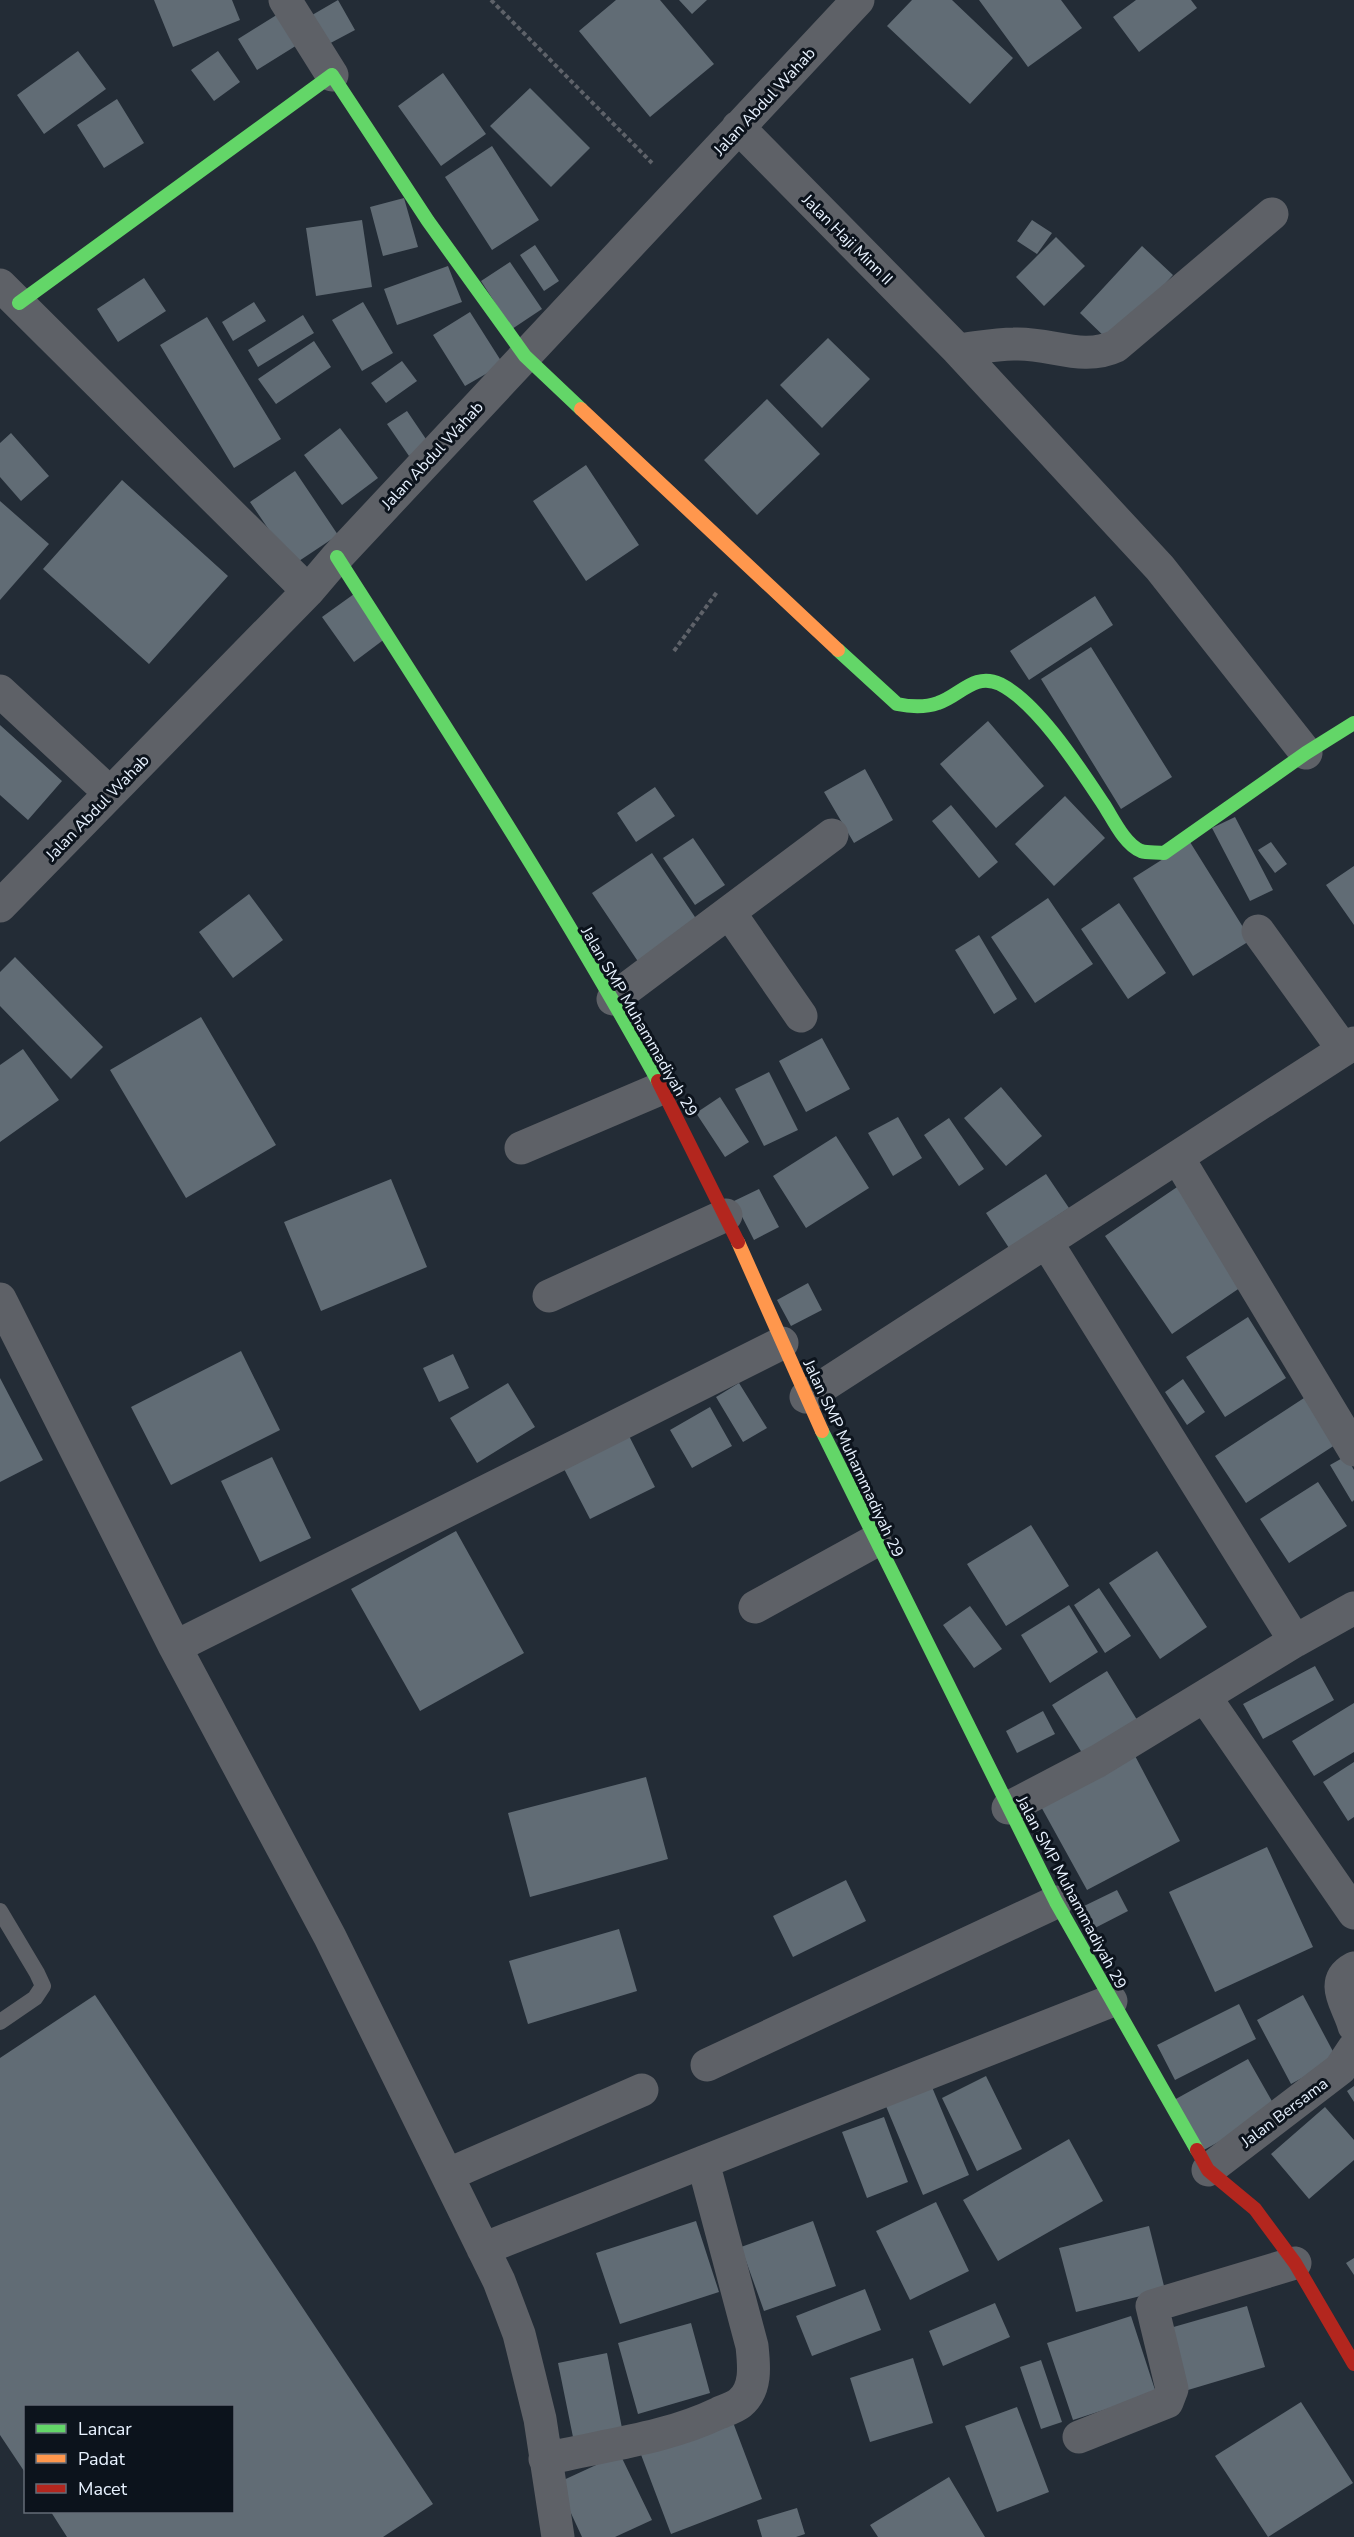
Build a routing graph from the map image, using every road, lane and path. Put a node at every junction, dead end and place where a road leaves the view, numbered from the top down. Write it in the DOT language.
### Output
graph roads {
  1 [pos="285,0"];
  2 [pos="491,0"];
  3 [pos="858,0"];
  4 [pos="332,75"];
  5 [pos="738,127"];
  6 [pos="680,191"];
  7 [pos="1272,214"];
  8 [pos="9,294"];
  9 [pos="958,350"];
  10 [pos="525,356"];
  11 [pos="337,557"];
  12 [pos="741,560"];
  13 [pos="308,591"];
  14 [pos="674,651"];
  15 [pos="0,692"];
  16 [pos="1354,723"];
  17 [pos="1306,753"];
  18 [pos="110,793"];
  19 [pos="832,835"];
  20 [pos="0,906"];
  21 [pos="729,912"];
  22 [pos="1258,931"];
  23 [pos="613,999"];
  24 [pos="801,1016"];
  25 [pos="1348,1046"];
  26 [pos="662,1088"];
  27 [pos="521,1148"];
  28 [pos="1178,1158"];
  29 [pos="726,1215"];
  30 [pos="1047,1243"];
  31 [pos="549,1296"];
  32 [pos="0,1299"];
  33 [pos="782,1343"];
  34 [pos="806,1397"];
  35 [pos="1354,1450"];
  36 [pos="874,1541"];
  37 [pos="755,1607"];
  38 [pos="1354,1608"];
  39 [pos="1295,1641"];
  40 [pos="175,1647"];
  41 [pos="1205,1697"];
  42 [pos="1008,1808"];
  43 [pos="1056,1902"];
  44 [pos="0,1911"];
  45 [pos="1354,1913"];
  46 [pos="1354,1968"];
  47 [pos="1111,2001"];
  48 [pos="0,2022"];
  49 [pos="1354,2026"];
  50 [pos="1354,2048"];
  51 [pos="707,2065"];
  52 [pos="642,2090"];
  53 [pos="703,2162"];
  54 [pos="1208,2170"];
  55 [pos="447,2175"];
  56 [pos="483,2249"];
  57 [pos="1295,2264"];
  58 [pos="1354,2364"];
  59 [pos="1079,2437"];
  60 [pos="545,2459"];
  61 [pos="558,2537"];
  1 -- 4 [label="street"];
  2 -- 6 [label="path"];
  3 -- 5 [label="street, Jalan Abdul Wahab"];
  4 -- 8 [label="street"];
  4 -- 10 [label="street"];
  5 -- 6 [label="street, Jalan Abdul Wahab"];
  5 -- 9 [label="street, Jalan Haji Minn II"];
  6 -- 10 [label="street, Jalan Abdul Wahab"];
  7 -- 9 [label="street"];
  8 -- 13 [label="street"];
  9 -- 17 [label="street, Jalan Haji Minn II"];
  10 -- 11 [label="street, Jalan Abdul Wahab"];
  10 -- 12 [label="street"];
  11 -- 13 [label="street, Jalan Abdul Wahab"];
  11 -- 23 [label="street, Jalan SMP Muhammadiyah 29"];
  12 -- 14 [label="path"];
  12 -- 17 [label="street"];
  13 -- 18 [label="street, Jalan Abdul Wahab"];
  15 -- 18 [label="street"];
  16 -- 17 [label="street"];
  18 -- 20 [label="street, Jalan Abdul Wahab"];
  19 -- 21 [label="street"];
  21 -- 23 [label="street"];
  21 -- 24 [label="street"];
  22 -- 25 [label="street"];
  23 -- 26 [label="street, Jalan SMP Muhammadiyah 29"];
  25 -- 28 [label="street"];
  26 -- 27 [label="street"];
  26 -- 29 [label="street, Jalan SMP Muhammadiyah 29"];
  28 -- 30 [label="street"];
  28 -- 35 [label="street"];
  29 -- 31 [label="street"];
  29 -- 33 [label="street, Jalan SMP Muhammadiyah 29"];
  30 -- 34 [label="street"];
  30 -- 39 [label="street"];
  32 -- 40 [label="street"];
  33 -- 34 [label="street, Jalan SMP Muhammadiyah 29"];
  33 -- 40 [label="street"];
  34 -- 36 [label="street, Jalan SMP Muhammadiyah 29"];
  36 -- 37 [label="street"];
  36 -- 42 [label="street, Jalan SMP Muhammadiyah 29"];
  38 -- 39 [label="street"];
  39 -- 41 [label="street"];
  40 -- 55 [label="street"];
  41 -- 42 [label="street"];
  41 -- 45 [label="street"];
  42 -- 43 [label="street, Jalan SMP Muhammadiyah 29"];
  43 -- 47 [label="street, Jalan SMP Muhammadiyah 29"];
  43 -- 51 [label="street"];
  44 -- 48 [label="lane"];
  46 -- 49 [label="street"];
  47 -- 53 [label="street"];
  47 -- 54 [label="street, Jalan SMP Muhammadiyah 29"];
  50 -- 54 [label="street, Jalan Bersama"];
  52 -- 55 [label="street"];
  53 -- 56 [label="street"];
  53 -- 60 [label="street"];
  54 -- 57 [label="street, Jalan SMP Muhammadiyah 29"];
  55 -- 56 [label="street"];
  56 -- 60 [label="street"];
  57 -- 58 [label="street, Jalan SMP Muhammadiyah 29"];
  57 -- 59 [label="street"];
  60 -- 61 [label="street"];
}
